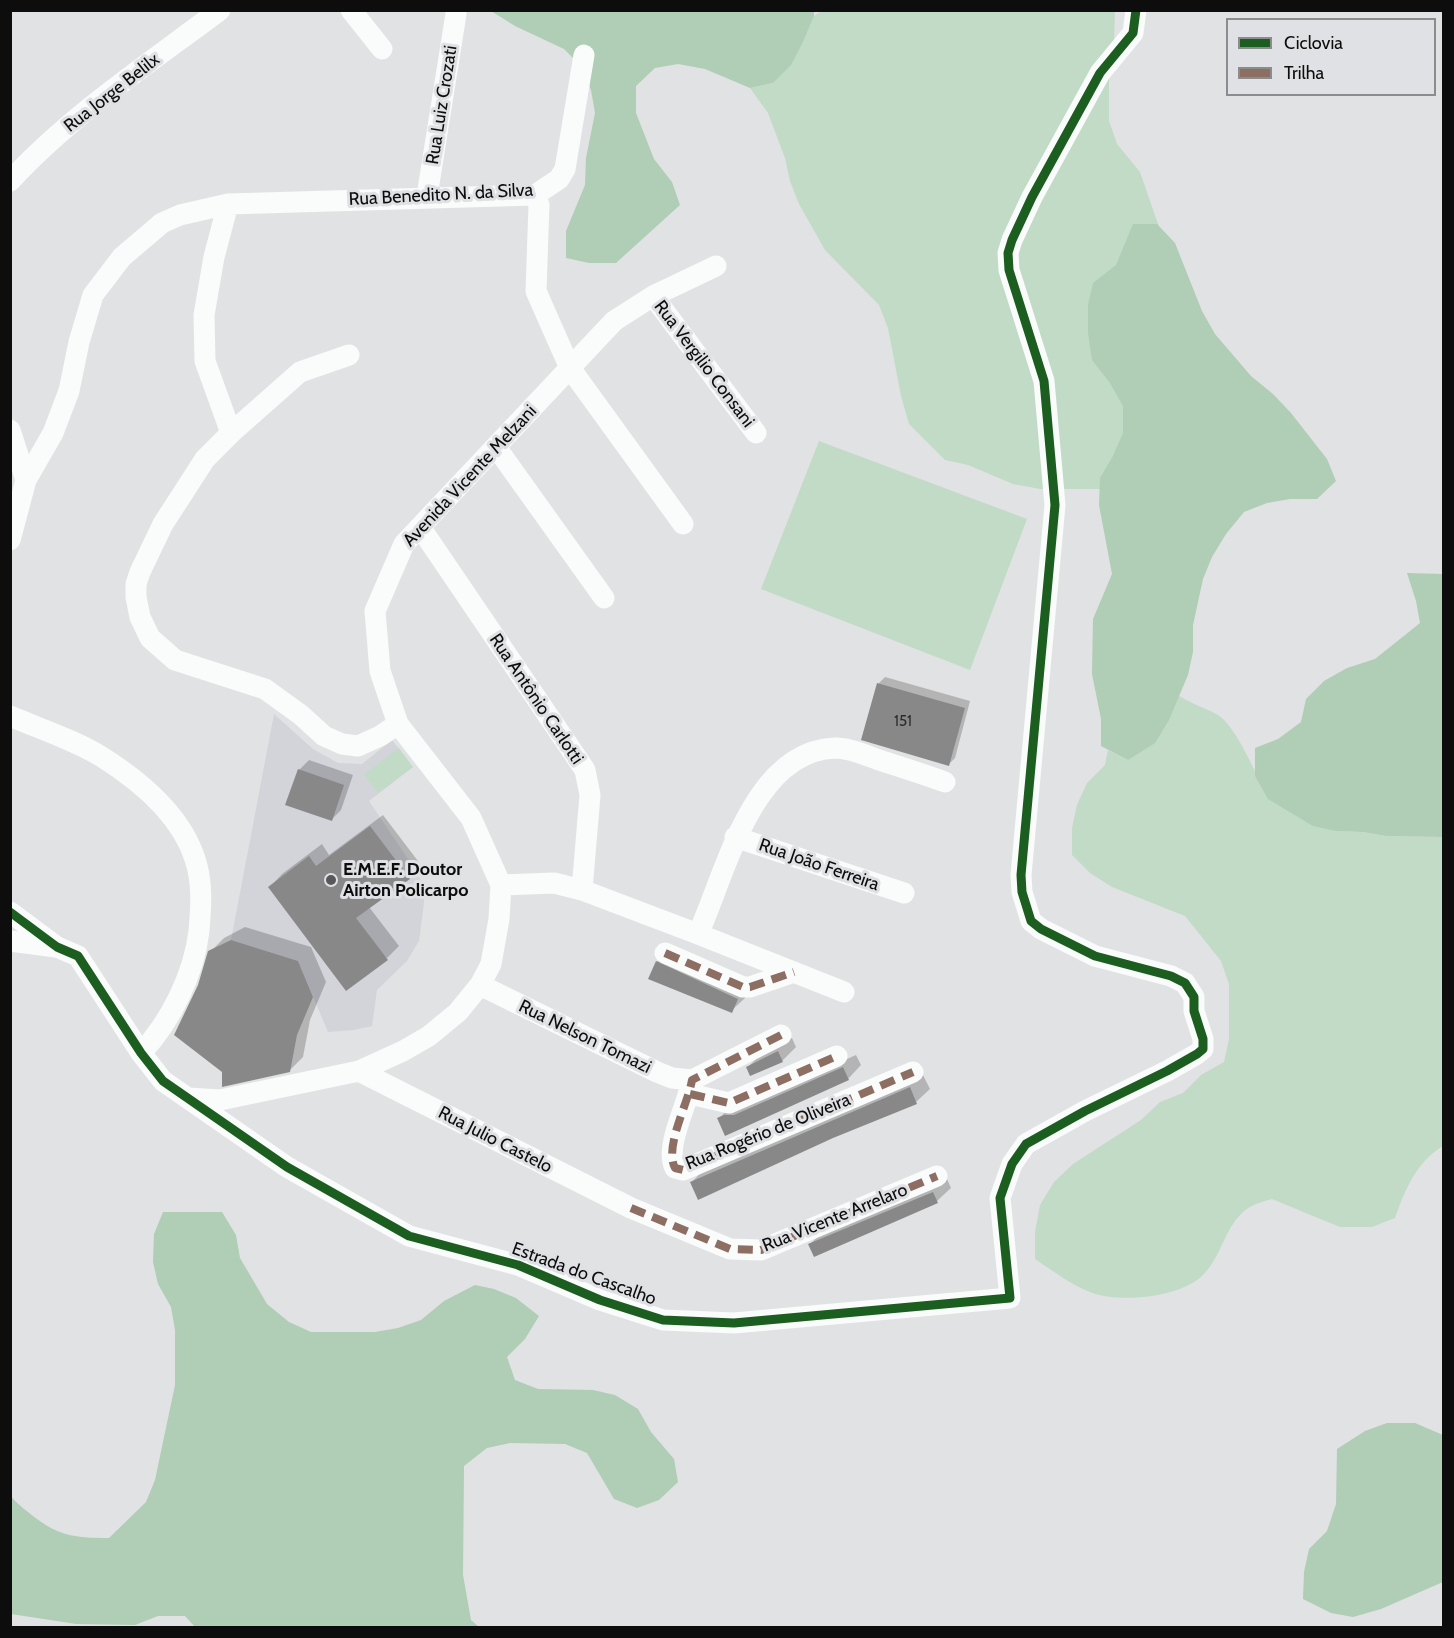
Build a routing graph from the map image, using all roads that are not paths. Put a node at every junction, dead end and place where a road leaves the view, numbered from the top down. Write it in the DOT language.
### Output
graph roads {
  1 [pos="220,10"];
  2 [pos="351,10"];
  3 [pos="1136,10"];
  4 [pos="456,14"];
  5 [pos="382,50"];
  6 [pos="584,55"];
  7 [pos="10,182"];
  8 [pos="536,195"];
  9 [pos="428,196"];
  10 [pos="228,204"];
  11 [pos="716,266"];
  12 [pos="652,296"];
  13 [pos="349,355"];
  14 [pos="570,368"];
  15 [pos="10,430"];
  16 [pos="231,433"];
  17 [pos="756,433"];
  18 [pos="496,447"];
  19 [pos="26,480"];
  20 [pos="683,524"];
  21 [pos="420,527"];
  22 [pos="10,540"];
  23 [pos="604,598"];
  24 [pos="10,716"];
  25 [pos="398,724"];
  26 [pos="945,782"];
  27 [pos="735,837"];
  28 [pos="501,885"];
  29 [pos="582,890"];
  30 [pos="904,893"];
  31 [pos="10,912"];
  32 [pos="698,934"];
  33 [pos="10,941"];
  34 [pos="57,947"];
  35 [pos="665,952"];
  36 [pos="794,972"];
  37 [pos="480,985"];
  38 [pos="844,992"];
  39 [pos="781,1035"];
  40 [pos="141,1053"];
  41 [pos="837,1056"];
  42 [pos="359,1071"];
  43 [pos="912,1072"];
  44 [pos="691,1087"];
  45 [pos="188,1098"];
  46 [pos="937,1176"];
  47 [pos="631,1208"];
  1 -- 7 [label="street, Rua Jorge Belilx"];
  2 -- 5 [label="street"];
  3 -- 45 [label="street, Estrada do Cascalho"];
  4 -- 9 [label="street, Rua Luiz Crozati"];
  6 -- 8 [label="street, Rua Benedito N. da Silva"];
  8 -- 9 [label="street, Rua Benedito N. da Silva"];
  8 -- 14 [label="street"];
  9 -- 10 [label="street, Rua Benedito N. da Silva"];
  10 -- 16 [label="street"];
  10 -- 19 [label="street, Rua Benedito N. da Silva"];
  11 -- 12 [label="street, Avenida Vicente Melzani"];
  12 -- 14 [label="street, Avenida Vicente Melzani"];
  12 -- 17 [label="street, Rua Vergilio Consani"];
  13 -- 16 [label="street"];
  14 -- 18 [label="street, Avenida Vicente Melzani"];
  14 -- 20 [label="street"];
  15 -- 19 [label="street"];
  16 -- 25 [label="street"];
  18 -- 21 [label="street, Avenida Vicente Melzani"];
  18 -- 23 [label="street"];
  19 -- 22 [label="street, Rua Benedito N. da Silva"];
  21 -- 25 [label="street, Avenida Vicente Melzani"];
  21 -- 29 [label="street, Rua Antônio Carlotti"];
  24 -- 40 [label="street"];
  25 -- 28 [label="street, Avenida Vicente Melzani"];
  26 -- 27 [label="street"];
  27 -- 30 [label="street, Rua João Ferreira"];
  27 -- 32 [label="street"];
  28 -- 29 [label="street"];
  28 -- 37 [label="street, Avenida Vicente Melzani"];
  29 -- 32 [label="street"];
  31 -- 34 [label="street"];
  32 -- 36 [label="street"];
  33 -- 34 [label="street"];
  34 -- 40 [label="street, Estrada do Cascalho"];
  35 -- 36 [label="street"];
  36 -- 38 [label="street"];
  37 -- 42 [label="street, Avenida Vicente Melzani"];
  37 -- 44 [label="street, Rua Nelson Tomazi"];
  39 -- 44 [label="street"];
  40 -- 45 [label="street, Estrada do Cascalho"];
  41 -- 44 [label="street, Rua Nelson Tomazi"];
  42 -- 45 [label="street, Avenida Vicente Melzani"];
  42 -- 47 [label="street, Rua Julio Castelo"];
  43 -- 44 [label="street, Rua Rogério de Oliveira"];
  46 -- 47 [label="street, Rua Vicente Arrelaro"];
}
